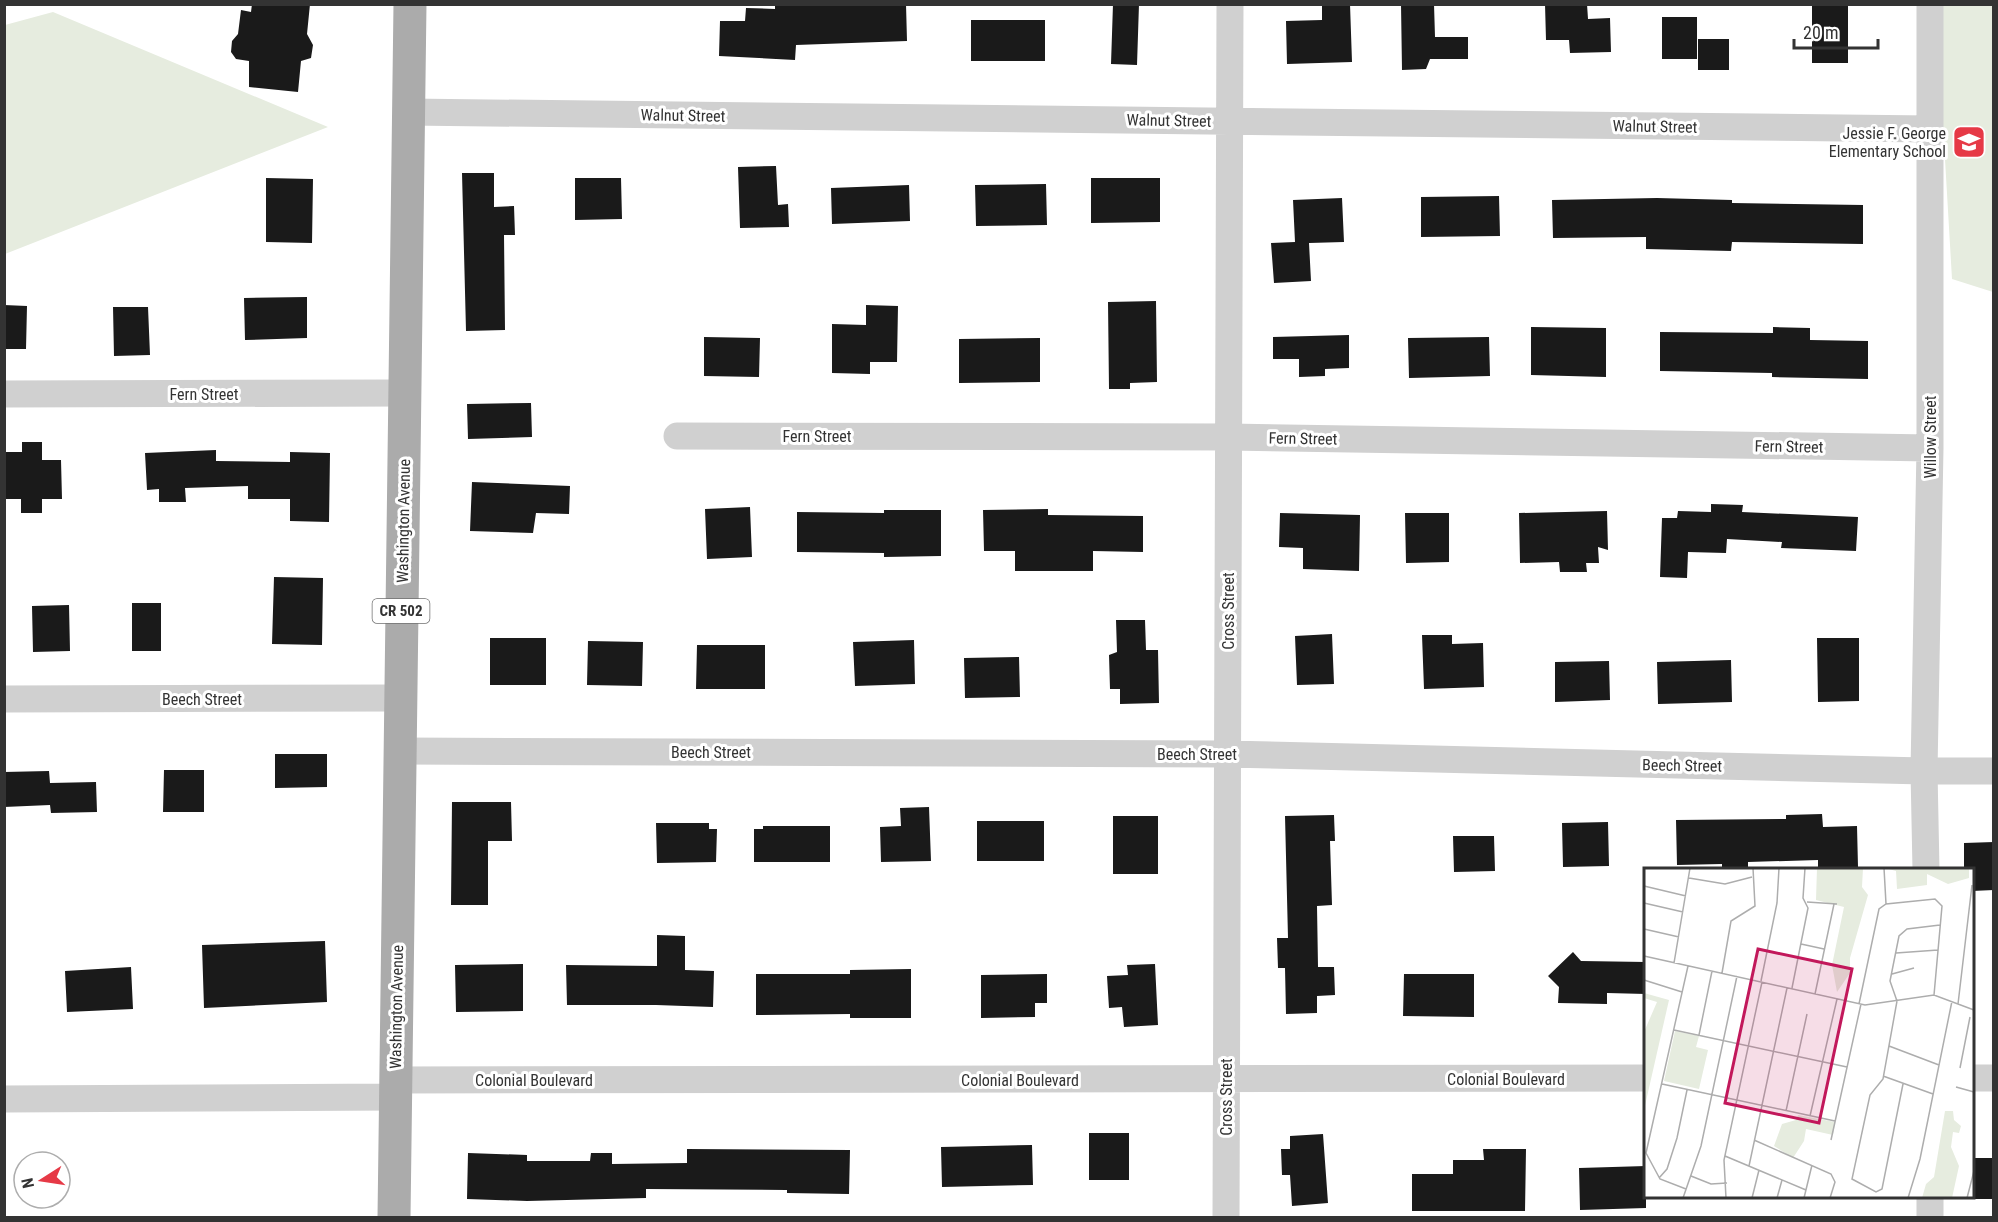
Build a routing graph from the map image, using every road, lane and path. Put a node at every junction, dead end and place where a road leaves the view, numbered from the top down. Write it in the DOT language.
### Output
graph roads {
  1 [pos="410,4"];
  2 [pos="1230,4"];
  3 [pos="1930,4"];
  4 [pos="408,112"];
  5 [pos="1229,121"];
  6 [pos="1930,129"];
  7 [pos="404,393"];
  8 [pos="4,394"];
  9 [pos="677,436"];
  10 [pos="1229,437"];
  11 [pos="1930,448"];
  12 [pos="400,698"];
  13 [pos="4,699"];
  14 [pos="399,752"];
  15 [pos="1227,754"];
  16 [pos="1924,771"];
  17 [pos="1994,771"];
  18 [pos="1926,868"];
  19 [pos="1644,1078"];
  20 [pos="1974,1078"];
  21 [pos="1994,1078"];
  22 [pos="1226,1079"];
  23 [pos="395,1088"];
  24 [pos="4,1099"];
  25 [pos="1930,1198"];
  26 [pos="394,1218"];
  27 [pos="1226,1218"];
  28 [pos="1930,1218"];
  1 -- 4 [label="main road, Washington Avenue / CR 502"];
  2 -- 5 [label="street, Cross Street"];
  3 -- 6 [label="street, Willow Street"];
  4 -- 5 [label="street, Walnut Street"];
  4 -- 7 [label="main road, Washington Avenue / CR 502"];
  5 -- 6 [label="street, Walnut Street"];
  5 -- 10 [label="street, Cross Street"];
  6 -- 11 [label="street, Willow Street"];
  7 -- 8 [label="street, Fern Street"];
  7 -- 12 [label="main road, Washington Avenue / CR 502"];
  9 -- 10 [label="street, Fern Street"];
  10 -- 11 [label="street, Fern Street"];
  10 -- 15 [label="street, Cross Street"];
  11 -- 16 [label="street, Willow Street"];
  12 -- 13 [label="street, Beech Street"];
  12 -- 14 [label="main road, Washington Avenue / CR 502"];
  14 -- 15 [label="street, Beech Street"];
  14 -- 23 [label="main road, Washington Avenue / CR 502"];
  15 -- 16 [label="street, Beech Street"];
  15 -- 22 [label="street, Cross Street"];
  16 -- 17 [label="street, Beech Street"];
  16 -- 18 [label="street, Willow Street"];
  19 -- 22 [label="street, Colonial Boulevard"];
  20 -- 21 [label="street"];
  22 -- 23 [label="street, Colonial Boulevard"];
  22 -- 27 [label="street, Cross Street"];
  23 -- 24 [label="street, Colonial Boulevard"];
  23 -- 26 [label="main road, Washington Avenue / CR 502"];
  25 -- 28 [label="street"];
}
